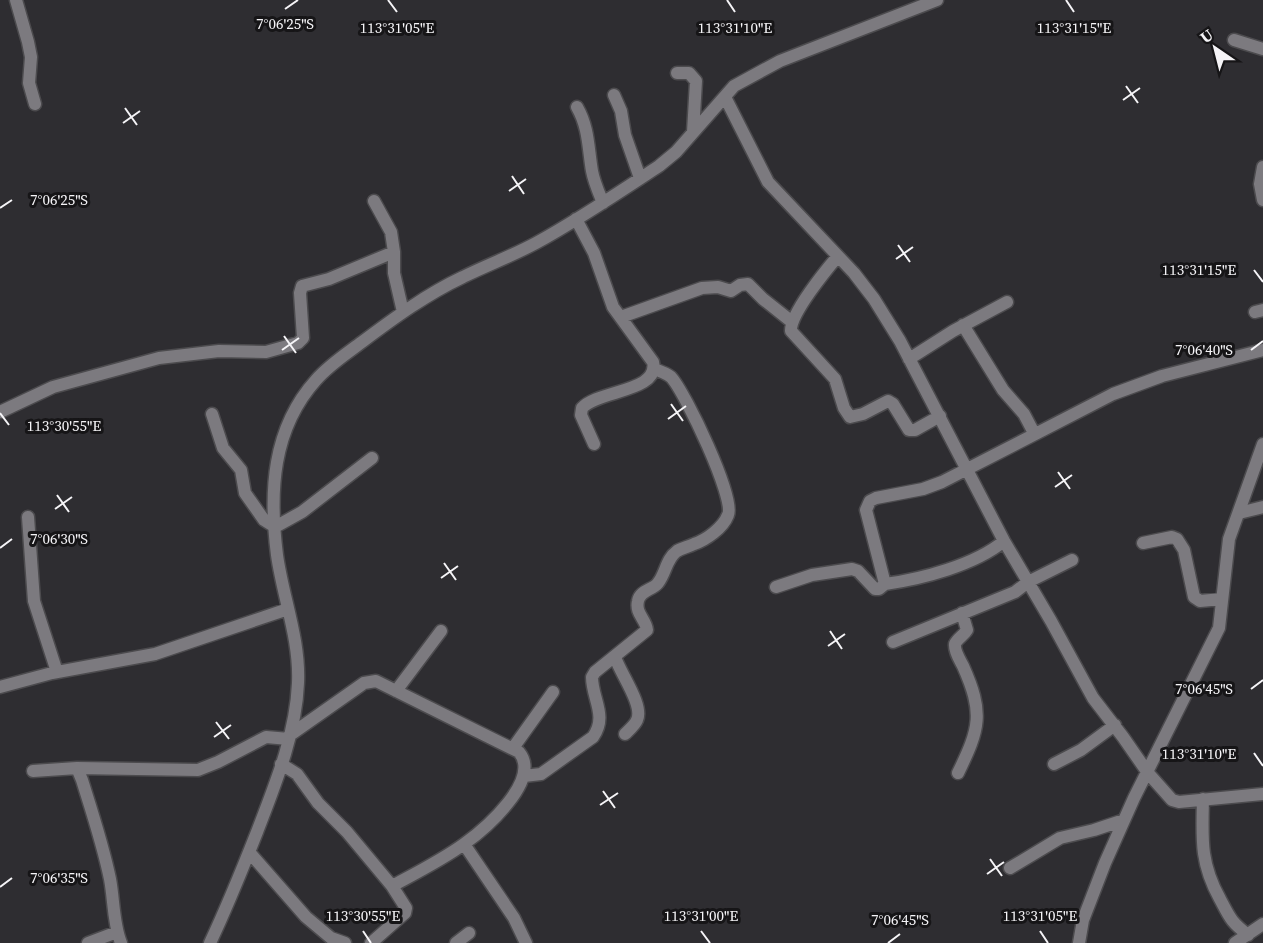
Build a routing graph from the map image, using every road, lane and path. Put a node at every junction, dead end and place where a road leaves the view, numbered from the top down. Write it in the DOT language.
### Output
graph roads {
  1 [pos="16,0"];
  2 [pos="937,0"];
  3 [pos="1234,40"];
  4 [pos="1263,50"];
  5 [pos="677,73"];
  6 [pos="614,95"];
  7 [pos="725,97"];
  8 [pos="35,104"];
  9 [pos="578,107"];
  10 [pos="693,132"];
  11 [pos="1263,167"];
  12 [pos="640,178"];
  13 [pos="374,201"];
  14 [pos="1263,201"];
  15 [pos="603,203"];
  16 [pos="576,219"];
  17 [pos="394,252"];
  18 [pos="838,256"];
  19 [pos="1007,302"];
  20 [pos="403,312"];
  21 [pos="621,317"];
  22 [pos="792,322"];
  23 [pos="963,325"];
  24 [pos="1263,350"];
  25 [pos="909,359"];
  26 [pos="654,369"];
  27 [pos="0,412"];
  28 [pos="212,414"];
  29 [pos="939,416"];
  30 [pos="1034,433"];
  31 [pos="594,444"];
  32 [pos="1263,444"];
  33 [pos="372,458"];
  34 [pos="968,469"];
  35 [pos="1263,507"];
  36 [pos="1239,513"];
  37 [pos="28,517"];
  38 [pos="275,527"];
  39 [pos="1004,541"];
  40 [pos="1143,543"];
  41 [pos="1072,560"];
  42 [pos="1028,582"];
  43 [pos="885,584"];
  44 [pos="776,587"];
  45 [pos="1222,599"];
  46 [pos="288,609"];
  47 [pos="962,613"];
  48 [pos="441,631"];
  49 [pos="893,642"];
  50 [pos="615,657"];
  51 [pos="57,672"];
  52 [pos="0,687"];
  53 [pos="396,691"];
  54 [pos="553,692"];
  55 [pos="1115,725"];
  56 [pos="625,734"];
  57 [pos="289,737"];
  58 [pos="513,748"];
  59 [pos="281,764"];
  60 [pos="1054,764"];
  61 [pos="77,768"];
  62 [pos="33,771"];
  63 [pos="958,773"];
  64 [pos="1148,773"];
  65 [pos="524,776"];
  66 [pos="1263,794"];
  67 [pos="1203,799"];
  68 [pos="1124,820"];
  69 [pos="464,844"];
  70 [pos="249,852"];
  71 [pos="1010,868"];
  72 [pos="392,886"];
  73 [pos="1263,924"];
  74 [pos="469,933"];
  75 [pos="1248,935"];
  76 [pos="119,938"];
  77 [pos="1076,942"];
  78 [pos="88,943"];
  79 [pos="210,943"];
  80 [pos="345,943"];
  81 [pos="371,943"];
  82 [pos="456,943"];
  83 [pos="526,943"];
  84 [pos="1235,943"];
  1 -- 8 [label="street"];
  2 -- 7 [label="street"];
  3 -- 4 [label="street"];
  5 -- 10 [label="street"];
  6 -- 12 [label="street"];
  7 -- 10 [label="street"];
  7 -- 18 [label="street"];
  9 -- 15 [label="street"];
  10 -- 12 [label="street"];
  11 -- 14 [label="street"];
  12 -- 15 [label="street"];
  13 -- 17 [label="street"];
  15 -- 16 [label="street"];
  16 -- 20 [label="street"];
  16 -- 21 [label="street"];
  17 -- 20 [label="street"];
  17 -- 27 [label="street"];
  18 -- 22 [label="street"];
  18 -- 25 [label="street"];
  19 -- 23 [label="street"];
  20 -- 38 [label="street"];
  21 -- 22 [label="street"];
  21 -- 26 [label="street"];
  22 -- 29 [label="street"];
  23 -- 25 [label="street"];
  23 -- 30 [label="street"];
  24 -- 30 [label="street"];
  25 -- 29 [label="street"];
  26 -- 31 [label="street"];
  26 -- 50 [label="street"];
  28 -- 38 [label="street"];
  29 -- 34 [label="street"];
  30 -- 34 [label="street"];
  32 -- 36 [label="street"];
  33 -- 38 [label="street"];
  34 -- 39 [label="street"];
  34 -- 43 [label="street"];
  35 -- 36 [label="street"];
  36 -- 45 [label="street"];
  37 -- 51 [label="street"];
  38 -- 46 [label="street"];
  39 -- 42 [label="street"];
  39 -- 43 [label="street"];
  40 -- 45 [label="street"];
  41 -- 42 [label="street"];
  42 -- 47 [label="street"];
  42 -- 55 [label="street"];
  43 -- 44 [label="street"];
  45 -- 64 [label="street"];
  46 -- 51 [label="street"];
  46 -- 57 [label="street"];
  47 -- 49 [label="street"];
  47 -- 63 [label="street"];
  48 -- 53 [label="street"];
  50 -- 56 [label="street"];
  50 -- 65 [label="street"];
  51 -- 52 [label="street"];
  53 -- 57 [label="street"];
  53 -- 58 [label="street"];
  54 -- 58 [label="street"];
  55 -- 60 [label="street"];
  55 -- 64 [label="street"];
  57 -- 59 [label="street"];
  57 -- 61 [label="street"];
  58 -- 65 [label="street"];
  59 -- 70 [label="street"];
  59 -- 72 [label="street"];
  61 -- 62 [label="street"];
  61 -- 76 [label="street"];
  64 -- 67 [label="street"];
  64 -- 68 [label="street"];
  65 -- 69 [label="street"];
  66 -- 67 [label="street"];
  67 -- 75 [label="street"];
  68 -- 71 [label="street"];
  68 -- 77 [label="street"];
  69 -- 72 [label="street"];
  69 -- 83 [label="street"];
  70 -- 79 [label="street"];
  70 -- 80 [label="street"];
  72 -- 81 [label="street"];
  73 -- 75 [label="street"];
  74 -- 82 [label="street"];
  75 -- 84 [label="street"];
  76 -- 78 [label="street"];
}
